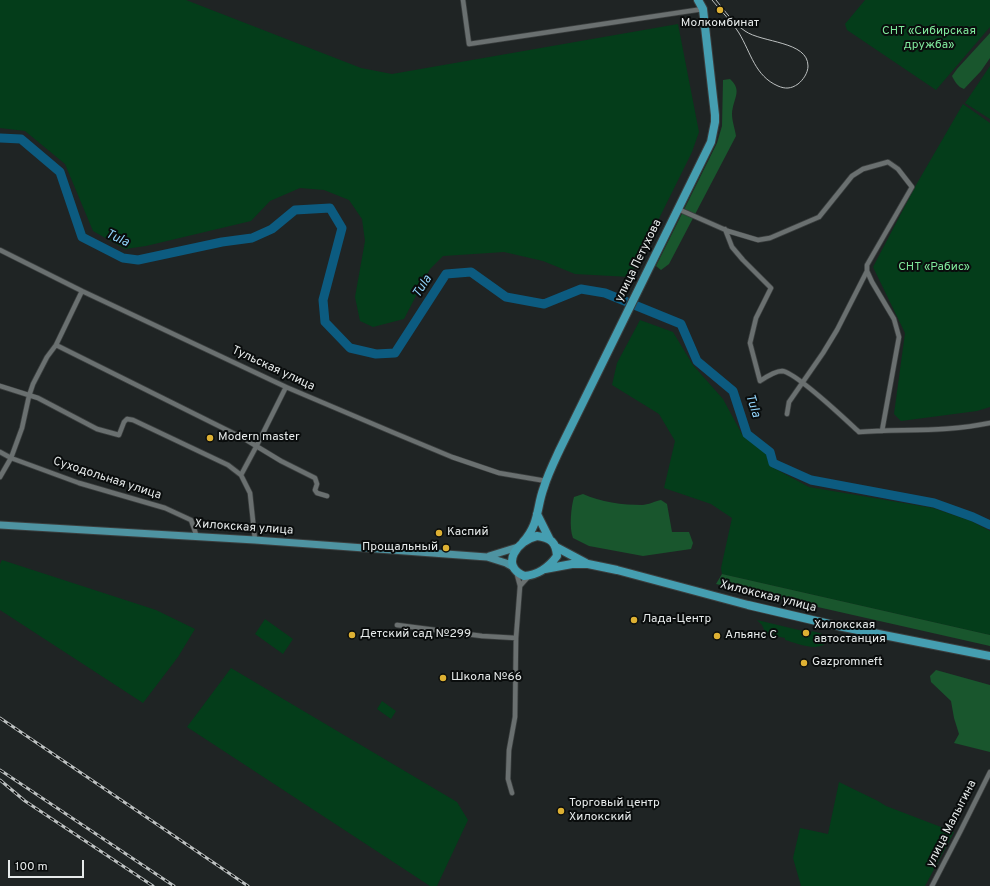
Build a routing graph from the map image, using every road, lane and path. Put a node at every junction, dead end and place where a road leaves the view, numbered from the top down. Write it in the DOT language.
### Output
graph roads {
  1 [pos="463,0"];
  2 [pos="698,0"];
  3 [pos="706,0"];
  4 [pos="703,9"];
  5 [pos="678,208"];
  6 [pos="725,229"];
  7 [pos="0,250"];
  8 [pos="867,271"];
  9 [pos="82,291"];
  10 [pos="56,345"];
  11 [pos="802,383"];
  12 [pos="0,386"];
  13 [pos="286,387"];
  14 [pos="29,396"];
  15 [pos="787,414"];
  16 [pos="990,423"];
  17 [pos="882,431"];
  18 [pos="256,447"];
  19 [pos="0,452"];
  20 [pos="11,458"];
  21 [pos="241,475"];
  22 [pos="0,477"];
  23 [pos="546,481"];
  24 [pos="327,496"];
  25 [pos="537,514"];
  26 [pos="0,524"];
  27 [pos="197,537"];
  28 [pos="254,540"];
  29 [pos="550,540"];
  30 [pos="520,544"];
  31 [pos="556,547"];
  32 [pos="486,557"];
  33 [pos="588,564"];
  34 [pos="514,569"];
  35 [pos="545,569"];
  36 [pos="529,576"];
  37 [pos="520,586"];
  38 [pos="398,625"];
  39 [pos="516,638"];
  40 [pos="990,656"];
  41 [pos="990,772"];
  42 [pos="512,793"];
  43 [pos="932,886"];
  1 -- 4 [label="street"];
  2 -- 4 [label="highway, улица Петухова"];
  3 -- 4 [label="highway, улица Петухова"];
  4 -- 5 [label="highway, улица Петухова"];
  5 -- 6 [label="street"];
  5 -- 23 [label="highway, улица Петухова"];
  6 -- 8 [label="street"];
  6 -- 11 [label="street"];
  7 -- 9 [label="street, Тульская улица"];
  8 -- 11 [label="street"];
  8 -- 17 [label="street"];
  9 -- 10 [label="street"];
  9 -- 13 [label="street, Тульская улица"];
  10 -- 14 [label="street"];
  10 -- 18 [label="street"];
  11 -- 15 [label="street"];
  11 -- 17 [label="street"];
  12 -- 14 [label="street"];
  13 -- 18 [label="street"];
  13 -- 23 [label="street, Тульская улица"];
  14 -- 20 [label="street"];
  14 -- 21 [label="street"];
  16 -- 17 [label="street"];
  18 -- 21 [label="street"];
  18 -- 24 [label="street"];
  19 -- 20 [label="street, Суходольная улица"];
  20 -- 22 [label="street"];
  20 -- 27 [label="street, Суходольная улица"];
  21 -- 28 [label="street"];
  23 -- 25 [label="highway, улица Петухова"];
  25 -- 29 [label="highway"];
  25 -- 30 [label="highway, улица Петухова"];
  26 -- 27 [label="main road, Хилокская улица"];
  27 -- 28 [label="main road, Хилокская улица"];
  28 -- 32 [label="main road, Хилокская улица"];
  29 -- 30 [label="highway"];
  29 -- 31 [label="highway"];
  30 -- 32 [label="main road"];
  30 -- 34 [label="highway"];
  31 -- 33 [label="highway"];
  31 -- 35 [label="highway"];
  32 -- 34 [label="main road"];
  33 -- 35 [label="highway"];
  33 -- 40 [label="highway, Хилокская улица"];
  34 -- 36 [label="highway"];
  34 -- 37 [label="street"];
  35 -- 36 [label="highway"];
  36 -- 37 [label="street"];
  37 -- 39 [label="street"];
  38 -- 39 [label="street"];
  39 -- 42 [label="street"];
  41 -- 43 [label="street, улица Малыгина"];
}
